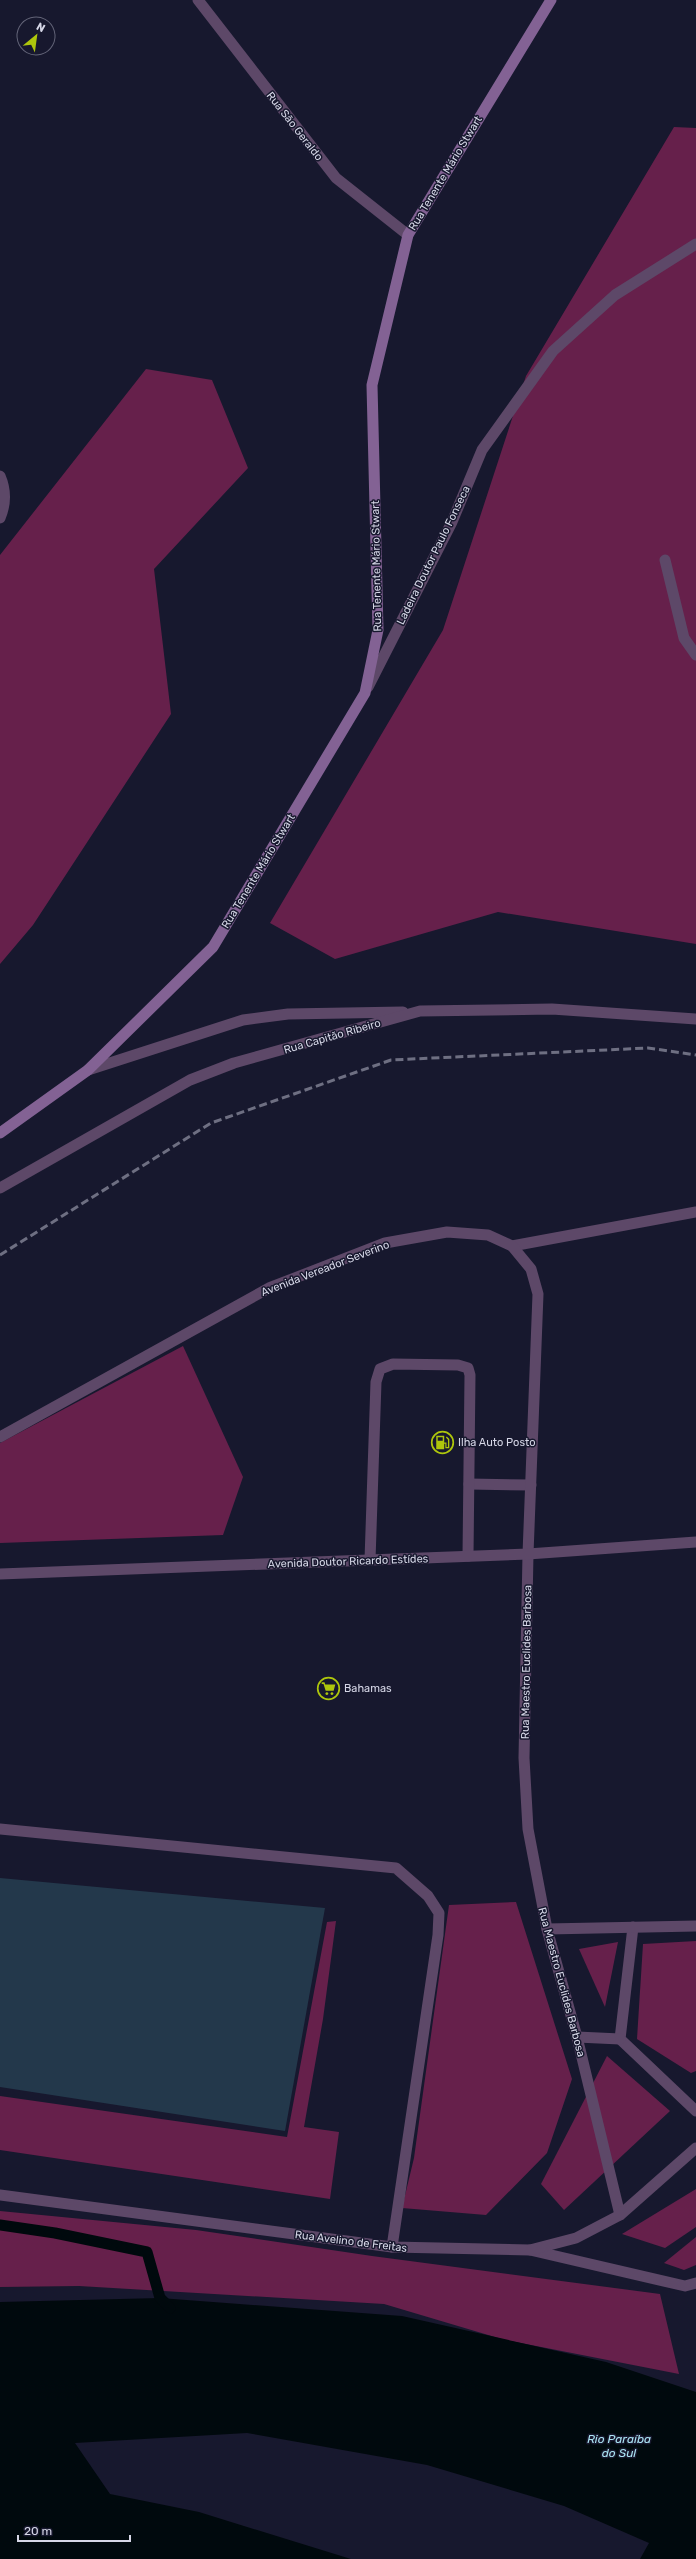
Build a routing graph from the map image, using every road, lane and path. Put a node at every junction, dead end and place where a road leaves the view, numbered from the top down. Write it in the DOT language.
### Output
graph roads {
  1 [pos="198,0"];
  2 [pos="551,0"];
  3 [pos="408,235"];
  4 [pos="696,244"];
  5 [pos="0,476"];
  6 [pos="0,518"];
  7 [pos="665,560"];
  8 [pos="696,655"];
  9 [pos="365,693"];
  10 [pos="420,1011"];
  11 [pos="696,1019"];
  12 [pos="88,1070"];
  13 [pos="0,1132"];
  14 [pos="0,1188"];
  15 [pos="696,1212"];
  16 [pos="512,1246"];
  17 [pos="0,1437"];
  18 [pos="468,1484"];
  19 [pos="531,1485"];
  20 [pos="696,1542"];
  21 [pos="528,1554"];
  22 [pos="468,1556"];
  23 [pos="370,1560"];
  24 [pos="0,1574"];
  25 [pos="0,1829"];
  26 [pos="696,1926"];
  27 [pos="633,1927"];
  28 [pos="547,1929"];
  29 [pos="577,2037"];
  30 [pos="620,2039"];
  31 [pos="696,2111"];
  32 [pos="696,2148"];
  33 [pos="0,2195"];
  34 [pos="620,2214"];
  35 [pos="392,2247"];
  36 [pos="530,2250"];
  37 [pos="696,2283"];
  1 -- 3 [label="street, Rua São Geraldo"];
  2 -- 3 [label="main road, Rua Tenente Mário Stwart"];
  3 -- 9 [label="main road, Rua Tenente Mário Stwart"];
  4 -- 9 [label="street, Ladeira Doutor Paulo Fonseca"];
  5 -- 6 [label="street"];
  7 -- 8 [label="street"];
  9 -- 12 [label="main road, Rua Tenente Mário Stwart"];
  10 -- 11 [label="street, Rua Capitão Ribeiro"];
  10 -- 12 [label="street"];
  10 -- 14 [label="street, Rua Capitão Ribeiro"];
  12 -- 13 [label="main road, Rua Tenente Mário Stwart"];
  15 -- 16 [label="street"];
  16 -- 17 [label="street, Avenida Vereador Severino"];
  16 -- 19 [label="street, Avenida Vereador Severino"];
  18 -- 19 [label="street"];
  18 -- 22 [label="street"];
  18 -- 23 [label="street"];
  19 -- 21 [label="street, Avenida Vereador Severino"];
  20 -- 21 [label="street, Avenida Doutor Ricardo Estídes"];
  21 -- 22 [label="street, Avenida Doutor Ricardo Estídes"];
  21 -- 28 [label="street, Rua Maestro Euclides Barbosa"];
  22 -- 23 [label="street, Avenida Doutor Ricardo Estídes"];
  23 -- 24 [label="street, Avenida Doutor Ricardo Estídes"];
  25 -- 35 [label="street"];
  26 -- 27 [label="street"];
  27 -- 28 [label="street"];
  27 -- 30 [label="street"];
  28 -- 29 [label="street, Rua Maestro Euclides Barbosa"];
  29 -- 30 [label="street"];
  29 -- 34 [label="street, Rua Maestro Euclides Barbosa"];
  30 -- 31 [label="street"];
  32 -- 34 [label="street, Rua Avelino de Freitas"];
  33 -- 35 [label="street, Rua Avelino de Freitas"];
  34 -- 36 [label="street, Rua Avelino de Freitas"];
  35 -- 36 [label="street, Rua Avelino de Freitas"];
  36 -- 37 [label="street"];
}
